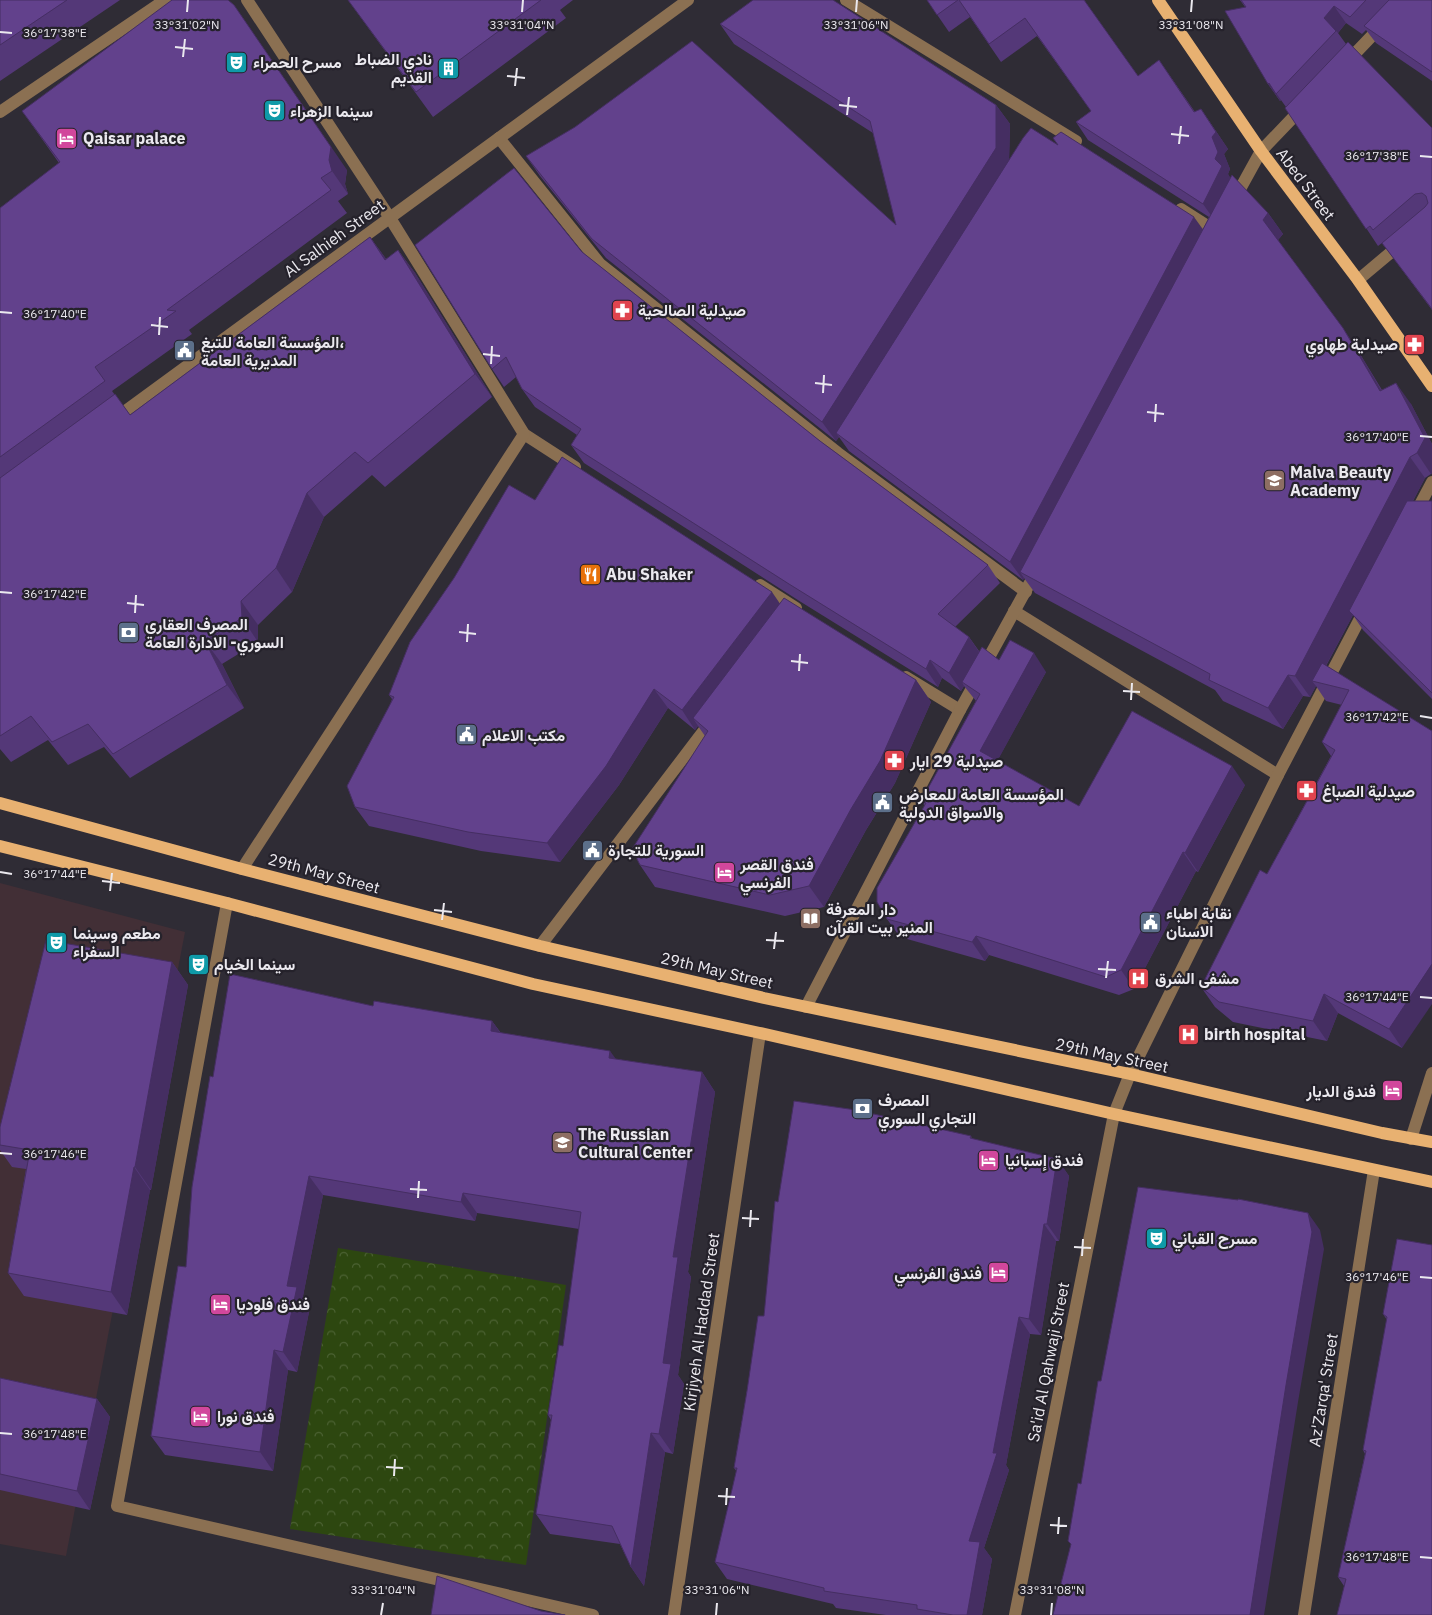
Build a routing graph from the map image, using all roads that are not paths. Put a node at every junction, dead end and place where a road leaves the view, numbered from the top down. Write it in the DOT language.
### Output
graph roads {
  1 [pos="165,0"];
  2 [pos="247,0"];
  3 [pos="688,0"];
  4 [pos="846,0"];
  5 [pos="1158,0"];
  6 [pos="1406,0"];
  7 [pos="1340,69"];
  8 [pos="1314,96"];
  9 [pos="0,112"];
  10 [pos="499,138"];
  11 [pos="1087,149"];
  12 [pos="1260,151"];
  13 [pos="1168,201"];
  14 [pos="1230,208"];
  15 [pos="390,218"];
  16 [pos="1217,232"];
  17 [pos="1410,237"];
  18 [pos="1358,280"];
  19 [pos="1432,386"];
  20 [pos="104,427"];
  21 [pos="524,434"];
  22 [pos="582,471"];
  23 [pos="1432,482"];
  24 [pos="1409,525"];
  25 [pos="1044,557"];
  26 [pos="747,577"];
  27 [pos="1026,592"];
  28 [pos="1369,602"];
  29 [pos="1014,611"];
  30 [pos="797,613"];
  31 [pos="895,670"];
  32 [pos="960,710"];
  33 [pos="719,711"];
  34 [pos="1278,775"];
  35 [pos="0,803"];
  36 [pos="0,846"];
  37 [pos="242,869"];
  38 [pos="227,903"];
  39 [pos="540,946"];
  40 [pos="806,1007"];
  41 [pos="760,1033"];
  42 [pos="1432,1073"];
  43 [pos="1130,1074"];
  44 [pos="1114,1114"];
  45 [pos="1411,1139"];
  46 [pos="1432,1142"];
  47 [pos="1374,1170"];
  48 [pos="1432,1182"];
  49 [pos="592,1615"];
  50 [pos="674,1615"];
  51 [pos="1015,1615"];
  52 [pos="1304,1615"];
  1 -- 9 [label="street"];
  2 -- 15 [label="street"];
  3 -- 10 [label="street, Al Salhieh Street"];
  4 -- 11 [label="street"];
  5 -- 12 [label="main road, Abed Street"];
  6 -- 7 [label="street"];
  8 -- 12 [label="street"];
  10 -- 15 [label="street, Al Salhieh Street"];
  10 -- 27 [label="street"];
  12 -- 14 [label="street"];
  12 -- 18 [label="main road, Abed Street"];
  13 -- 16 [label="street"];
  15 -- 20 [label="street, Al Salhieh Street"];
  15 -- 21 [label="street"];
  17 -- 18 [label="street"];
  18 -- 19 [label="main road, Abed Street"];
  21 -- 22 [label="street"];
  21 -- 37 [label="street"];
  23 -- 24 [label="street"];
  25 -- 27 [label="street"];
  26 -- 30 [label="street"];
  27 -- 29 [label="street"];
  28 -- 34 [label="street, Sa'id Al Qahwaji Street"];
  29 -- 32 [label="street"];
  29 -- 34 [label="street"];
  31 -- 32 [label="street"];
  32 -- 40 [label="street"];
  33 -- 39 [label="street"];
  34 -- 43 [label="street, Sa'id Al Qahwaji Street"];
  35 -- 37 [label="main road, 29th May Street"];
  36 -- 38 [label="main road"];
  37 -- 39 [label="main road, 29th May Street"];
  38 -- 41 [label="main road"];
  38 -- 49 [label="street"];
  39 -- 40 [label="main road, 29th May Street"];
  40 -- 43 [label="main road, 29th May Street"];
  41 -- 44 [label="main road"];
  41 -- 50 [label="street, Kirjiyeh Al Haddad Street"];
  42 -- 45 [label="street"];
  43 -- 44 [label="street, Sa'id Al Qahwaji Street"];
  43 -- 45 [label="main road, 29th May Street"];
  44 -- 47 [label="main road"];
  44 -- 51 [label="street, Sa'id Al Qahwaji Street"];
  45 -- 46 [label="main road, 29th May Street"];
  47 -- 48 [label="main road"];
  47 -- 52 [label="street, Az'Zarqa' Street"];
}
